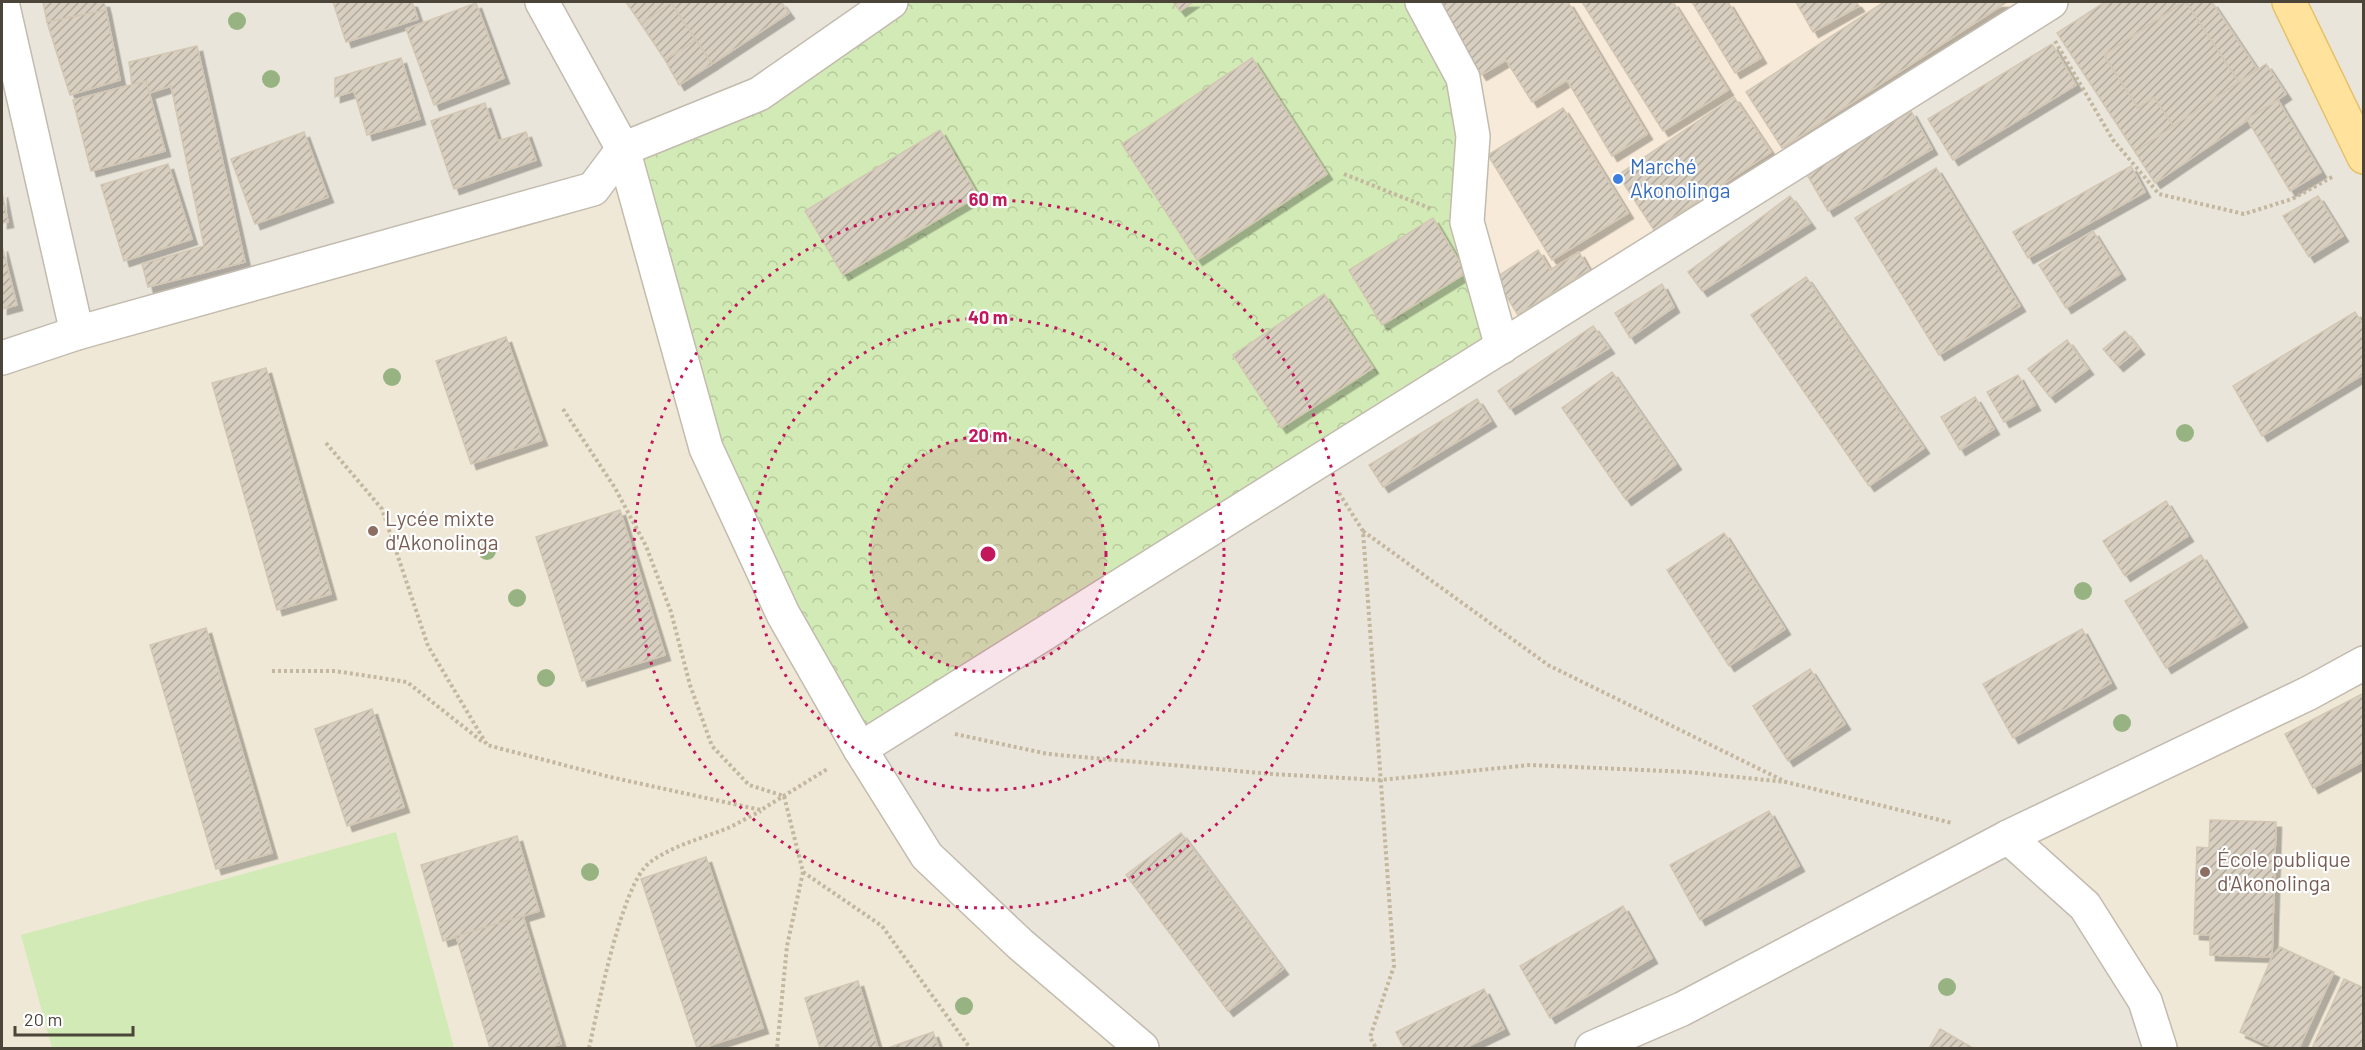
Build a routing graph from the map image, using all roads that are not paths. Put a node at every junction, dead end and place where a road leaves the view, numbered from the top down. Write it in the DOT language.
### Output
graph roads {
  1 [pos="2,2"];
  2 [pos="542,2"];
  3 [pos="891,2"];
  4 [pos="1422,2"];
  5 [pos="2289,2"];
  6 [pos="2043,6"];
  7 [pos="623,150"];
  8 [pos="2353,164"];
  9 [pos="77,333"];
  10 [pos="1502,347"];
  11 [pos="2,358"];
  12 [pos="2364,663"];
  13 [pos="860,749"];
  14 [pos="2008,837"];
  15 [pos="1142,1048"];
  16 [pos="1592,1048"];
  17 [pos="2160,1048"];
  1 -- 9 [label="street"];
  2 -- 7 [label="street"];
  3 -- 7 [label="street"];
  4 -- 10 [label="street"];
  5 -- 8 [label="main road"];
  6 -- 10 [label="street"];
  7 -- 9 [label="street"];
  7 -- 13 [label="street"];
  9 -- 11 [label="street"];
  10 -- 13 [label="street"];
  12 -- 14 [label="street"];
  13 -- 15 [label="street"];
  14 -- 16 [label="street"];
  14 -- 17 [label="street"];
}
